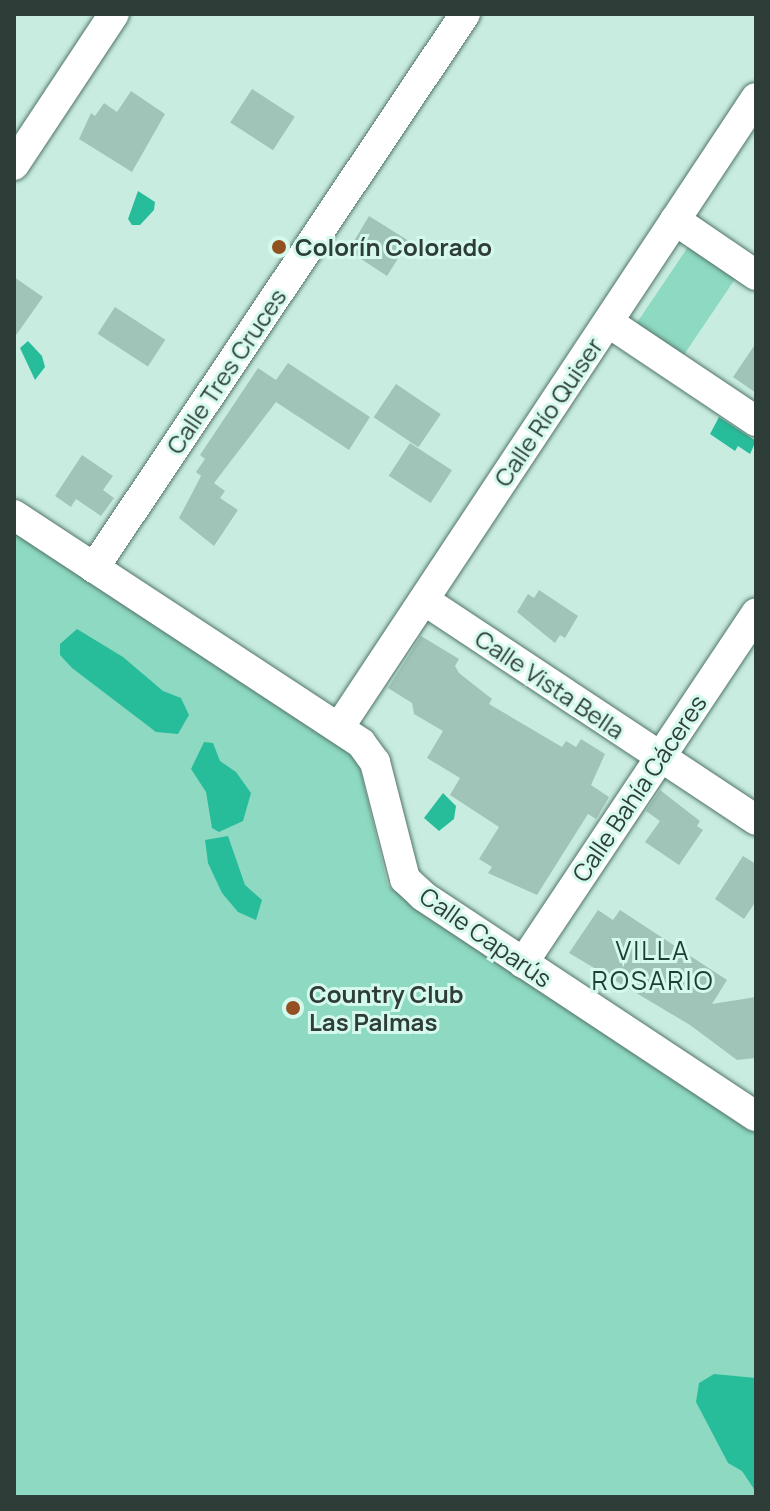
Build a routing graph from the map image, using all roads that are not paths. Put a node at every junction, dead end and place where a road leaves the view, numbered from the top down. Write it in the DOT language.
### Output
graph roads {
  1 [pos="114,14"];
  2 [pos="465,14"];
  3 [pos="756,98"];
  4 [pos="14,165"];
  5 [pos="675,220"];
  6 [pos="756,275"];
  7 [pos="608,322"];
  8 [pos="756,421"];
  9 [pos="14,515"];
  10 [pos="94,568"];
  11 [pos="424,600"];
  12 [pos="756,613"];
  13 [pos="340,726"];
  14 [pos="660,757"];
  15 [pos="756,820"];
  16 [pos="523,963"];
  17 [pos="756,1116"];
  1 -- 4 [label="street"];
  2 -- 10 [label="street, Calle Tres Cruces"];
  3 -- 5 [label="street, Calle Río Quiser"];
  5 -- 6 [label="street"];
  5 -- 7 [label="street, Calle Río Quiser"];
  7 -- 8 [label="street"];
  7 -- 11 [label="street, Calle Río Quiser"];
  9 -- 10 [label="street, Calle Caparús"];
  10 -- 13 [label="street, Calle Caparús"];
  11 -- 13 [label="street, Calle Río Quiser"];
  11 -- 14 [label="street, Calle Vista Bella"];
  12 -- 14 [label="street, Calle Bahía Cáceres"];
  13 -- 16 [label="street, Calle Caparús"];
  14 -- 15 [label="street, Calle Vista Bella"];
  14 -- 16 [label="street, Calle Bahía Cáceres"];
  16 -- 17 [label="street, Calle Caparús"];
}
